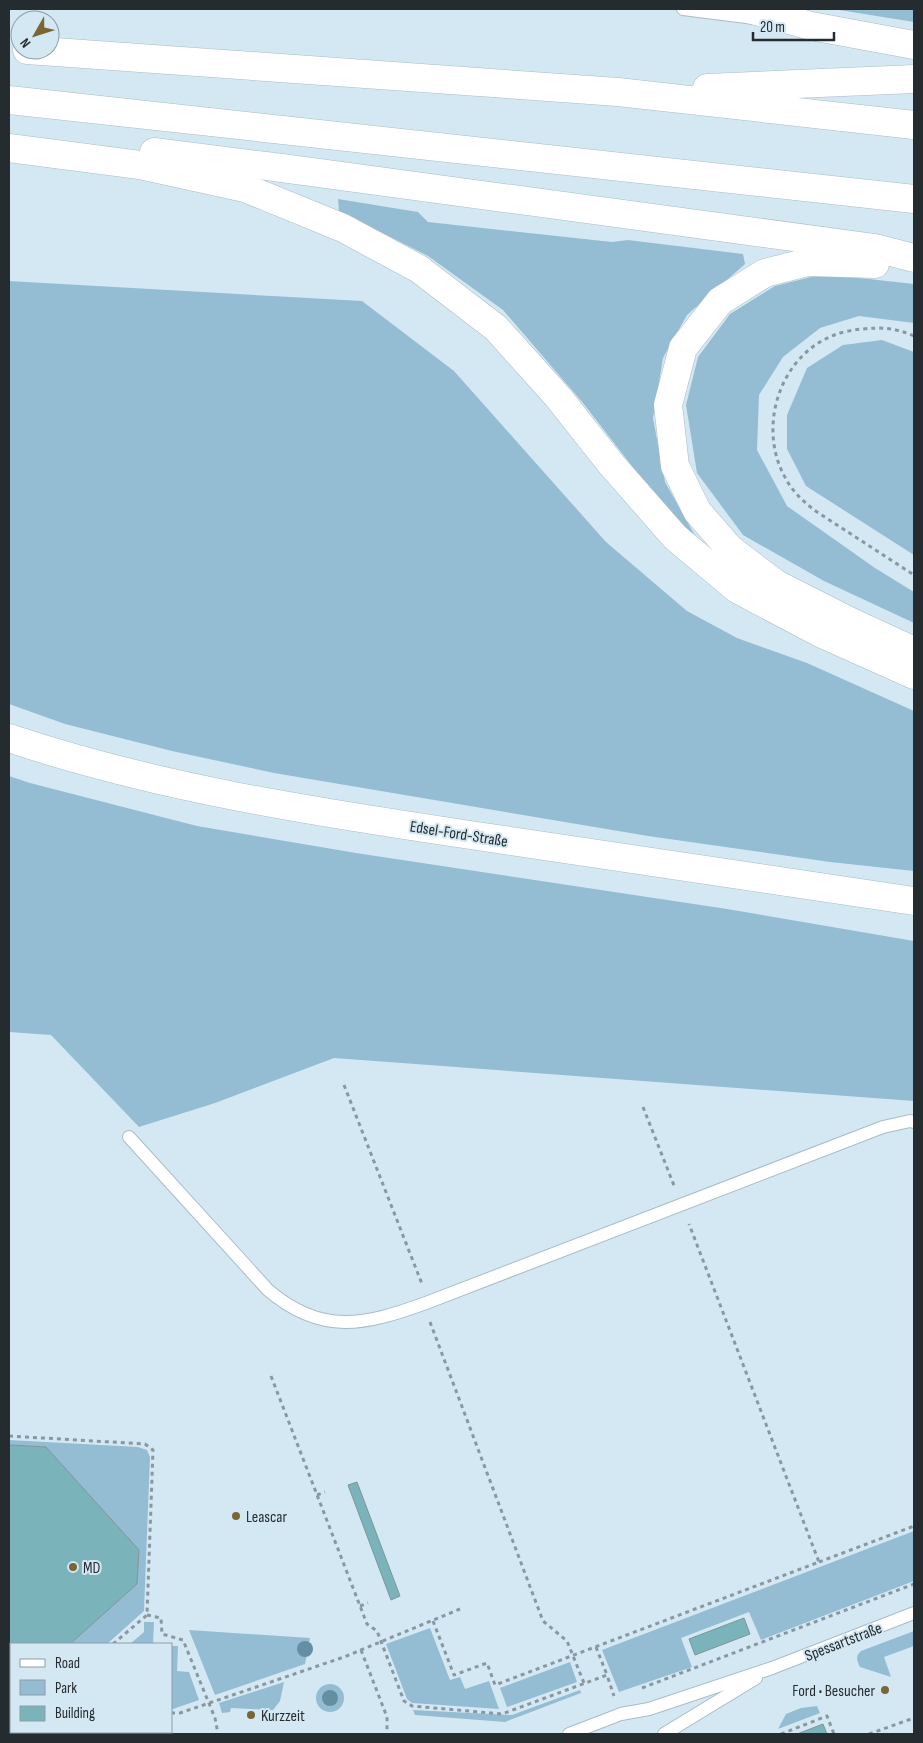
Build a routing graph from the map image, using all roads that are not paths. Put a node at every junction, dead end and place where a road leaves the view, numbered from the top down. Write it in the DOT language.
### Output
graph roads {
  1 [pos="683,9"];
  2 [pos="749,9"];
  3 [pos="811,26"];
  4 [pos="914,45"];
  5 [pos="60,52"];
  6 [pos="914,79"];
  7 [pos="618,92"];
  8 [pos="9,100"];
  9 [pos="914,124"];
  10 [pos="9,134"];
  11 [pos="9,148"];
  12 [pos="914,200"];
  13 [pos="914,258"];
  14 [pos="914,266"];
  15 [pos="914,650"];
  16 [pos="914,676"];
  17 [pos="9,738"];
  18 [pos="914,901"];
  19 [pos="914,1122"];
  20 [pos="129,1137"];
  21 [pos="914,1613"];
  22 [pos="772,1668"];
  23 [pos="36,1733"];
  24 [pos="64,1734"];
  25 [pos="569,1734"];
  26 [pos="664,1734"];
  1 -- 3 [label="lane"];
  2 -- 3 [label="main road"];
  3 -- 4 [label="main road"];
  5 -- 7 [label="main road"];
  6 -- 7 [label="main road"];
  7 -- 9 [label="main road"];
  8 -- 12 [label="main road"];
  10 -- 13 [label="main road"];
  11 -- 16 [label="main road"];
  14 -- 15 [label="main road"];
  17 -- 18 [label="main road, Edsel-Ford-Straße"];
  19 -- 20 [label="lane"];
  21 -- 22 [label="lane, Spessartstraße"];
  22 -- 25 [label="lane"];
  22 -- 26 [label="lane"];
  23 -- 24 [label="lane"];
}
